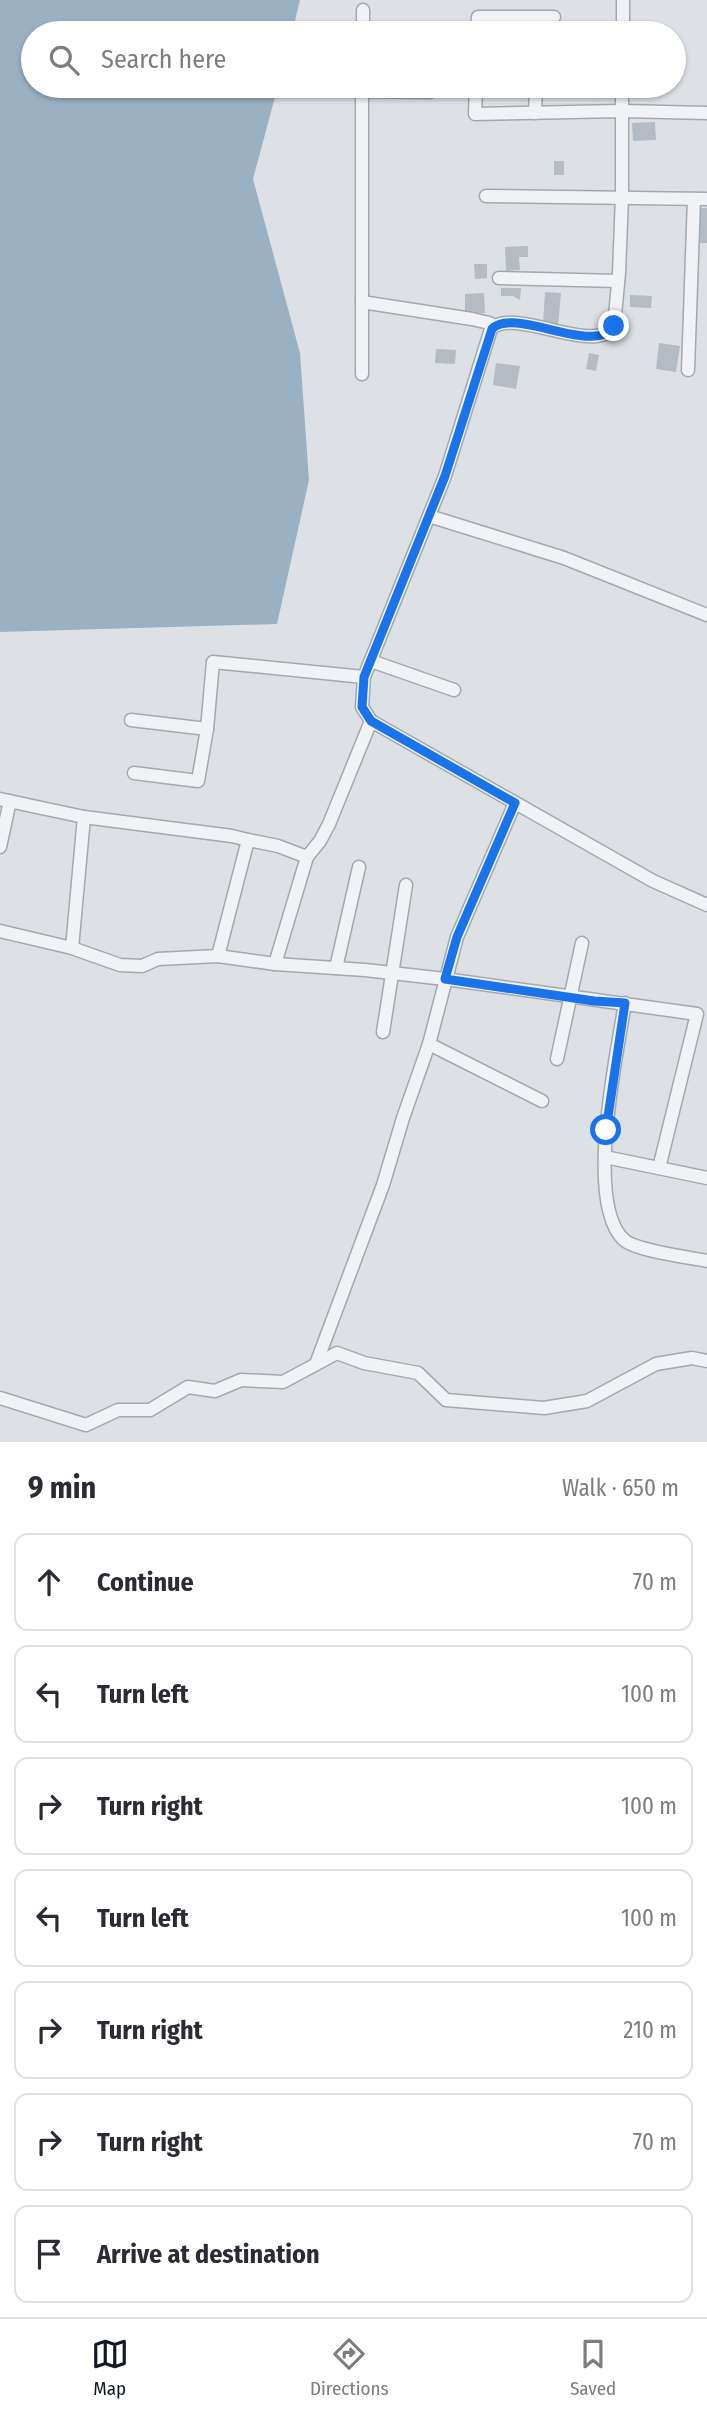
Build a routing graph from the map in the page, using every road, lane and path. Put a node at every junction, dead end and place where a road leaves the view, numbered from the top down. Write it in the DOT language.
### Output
graph roads {
  1 [pos="623,0"];
  2 [pos="363,9"];
  3 [pos="536,17"];
  4 [pos="554,17"];
  5 [pos="362,21"];
  6 [pos="478,21"];
  7 [pos="536,21"];
  8 [pos="623,21"];
  9 [pos="362,98"];
  10 [pos="476,98"];
  11 [pos="536,98"];
  12 [pos="622,98"];
  13 [pos="622,111"];
  14 [pos="535,113"];
  15 [pos="707,113"];
  16 [pos="486,196"];
  17 [pos="622,197"];
  18 [pos="700,199"];
  19 [pos="499,278"];
  20 [pos="618,281"];
  21 [pos="362,302"];
  22 [pos="494,326"];
  23 [pos="688,370"];
  24 [pos="362,374"];
  25 [pos="429,516"];
  26 [pos="707,615"];
  27 [pos="371,661"];
  28 [pos="364,677"];
  29 [pos="454,690"];
  30 [pos="131,720"];
  31 [pos="371,721"];
  32 [pos="207,729"];
  33 [pos="134,773"];
  34 [pos="5,800"];
  35 [pos="515,803"];
  36 [pos="84,817"];
  37 [pos="248,840"];
  38 [pos="0,847"];
  39 [pos="307,857"];
  40 [pos="359,867"];
  41 [pos="407,885"];
  42 [pos="707,905"];
  43 [pos="0,931"];
  44 [pos="582,943"];
  45 [pos="72,948"];
  46 [pos="218,956"];
  47 [pos="275,964"];
  48 [pos="335,968"];
  49 [pos="391,973"];
  50 [pos="445,979"];
  51 [pos="571,997"];
  52 [pos="625,1003"];
  53 [pos="383,1032"];
  54 [pos="429,1044"];
  55 [pos="556,1059"];
  56 [pos="542,1101"];
  57 [pos="605,1157"];
  58 [pos="659,1168"];
  59 [pos="707,1178"];
  60 [pos="707,1261"];
  61 [pos="707,1361"];
  62 [pos="317,1364"];
  63 [pos="0,1398"];
  1 -- 8 [label="street"];
  2 -- 5 [label="street"];
  3 -- 4 [label="street"];
  3 -- 6 [label="street"];
  3 -- 7 [label="street"];
  9 -- 21 [label="street"];
  10 -- 14 [label="street"];
  11 -- 14 [label="street"];
  12 -- 13 [label="street"];
  13 -- 14 [label="street"];
  13 -- 15 [label="street"];
  13 -- 17 [label="street"];
  16 -- 17 [label="street"];
  17 -- 18 [label="street"];
  17 -- 20 [label="street"];
  18 -- 23 [label="street"];
  19 -- 20 [label="street"];
  20 -- 22 [label="street"];
  21 -- 22 [label="street"];
  21 -- 24 [label="street"];
  22 -- 25 [label="street"];
  25 -- 26 [label="street"];
  25 -- 27 [label="street"];
  27 -- 28 [label="street"];
  27 -- 29 [label="street"];
  28 -- 31 [label="street"];
  28 -- 32 [label="street"];
  30 -- 32 [label="street"];
  31 -- 35 [label="street"];
  31 -- 39 [label="street"];
  32 -- 33 [label="street"];
  34 -- 36 [label="street"];
  34 -- 38 [label="street"];
  35 -- 42 [label="street"];
  35 -- 50 [label="street"];
  36 -- 37 [label="street"];
  36 -- 45 [label="street"];
  37 -- 39 [label="street"];
  37 -- 46 [label="street"];
  39 -- 47 [label="street"];
  40 -- 48 [label="street"];
  41 -- 49 [label="street"];
  43 -- 45 [label="street"];
  44 -- 51 [label="street"];
  45 -- 46 [label="street"];
  46 -- 47 [label="street"];
  47 -- 48 [label="street"];
  48 -- 49 [label="street"];
  49 -- 50 [label="street"];
  49 -- 53 [label="street"];
  50 -- 51 [label="street"];
  50 -- 54 [label="street"];
  51 -- 52 [label="street"];
  51 -- 55 [label="street"];
  52 -- 57 [label="street"];
  52 -- 58 [label="street"];
  54 -- 56 [label="street"];
  54 -- 62 [label="street"];
  57 -- 58 [label="street"];
  57 -- 60 [label="street"];
  58 -- 59 [label="street"];
  61 -- 62 [label="street"];
  62 -- 63 [label="street"];
}
